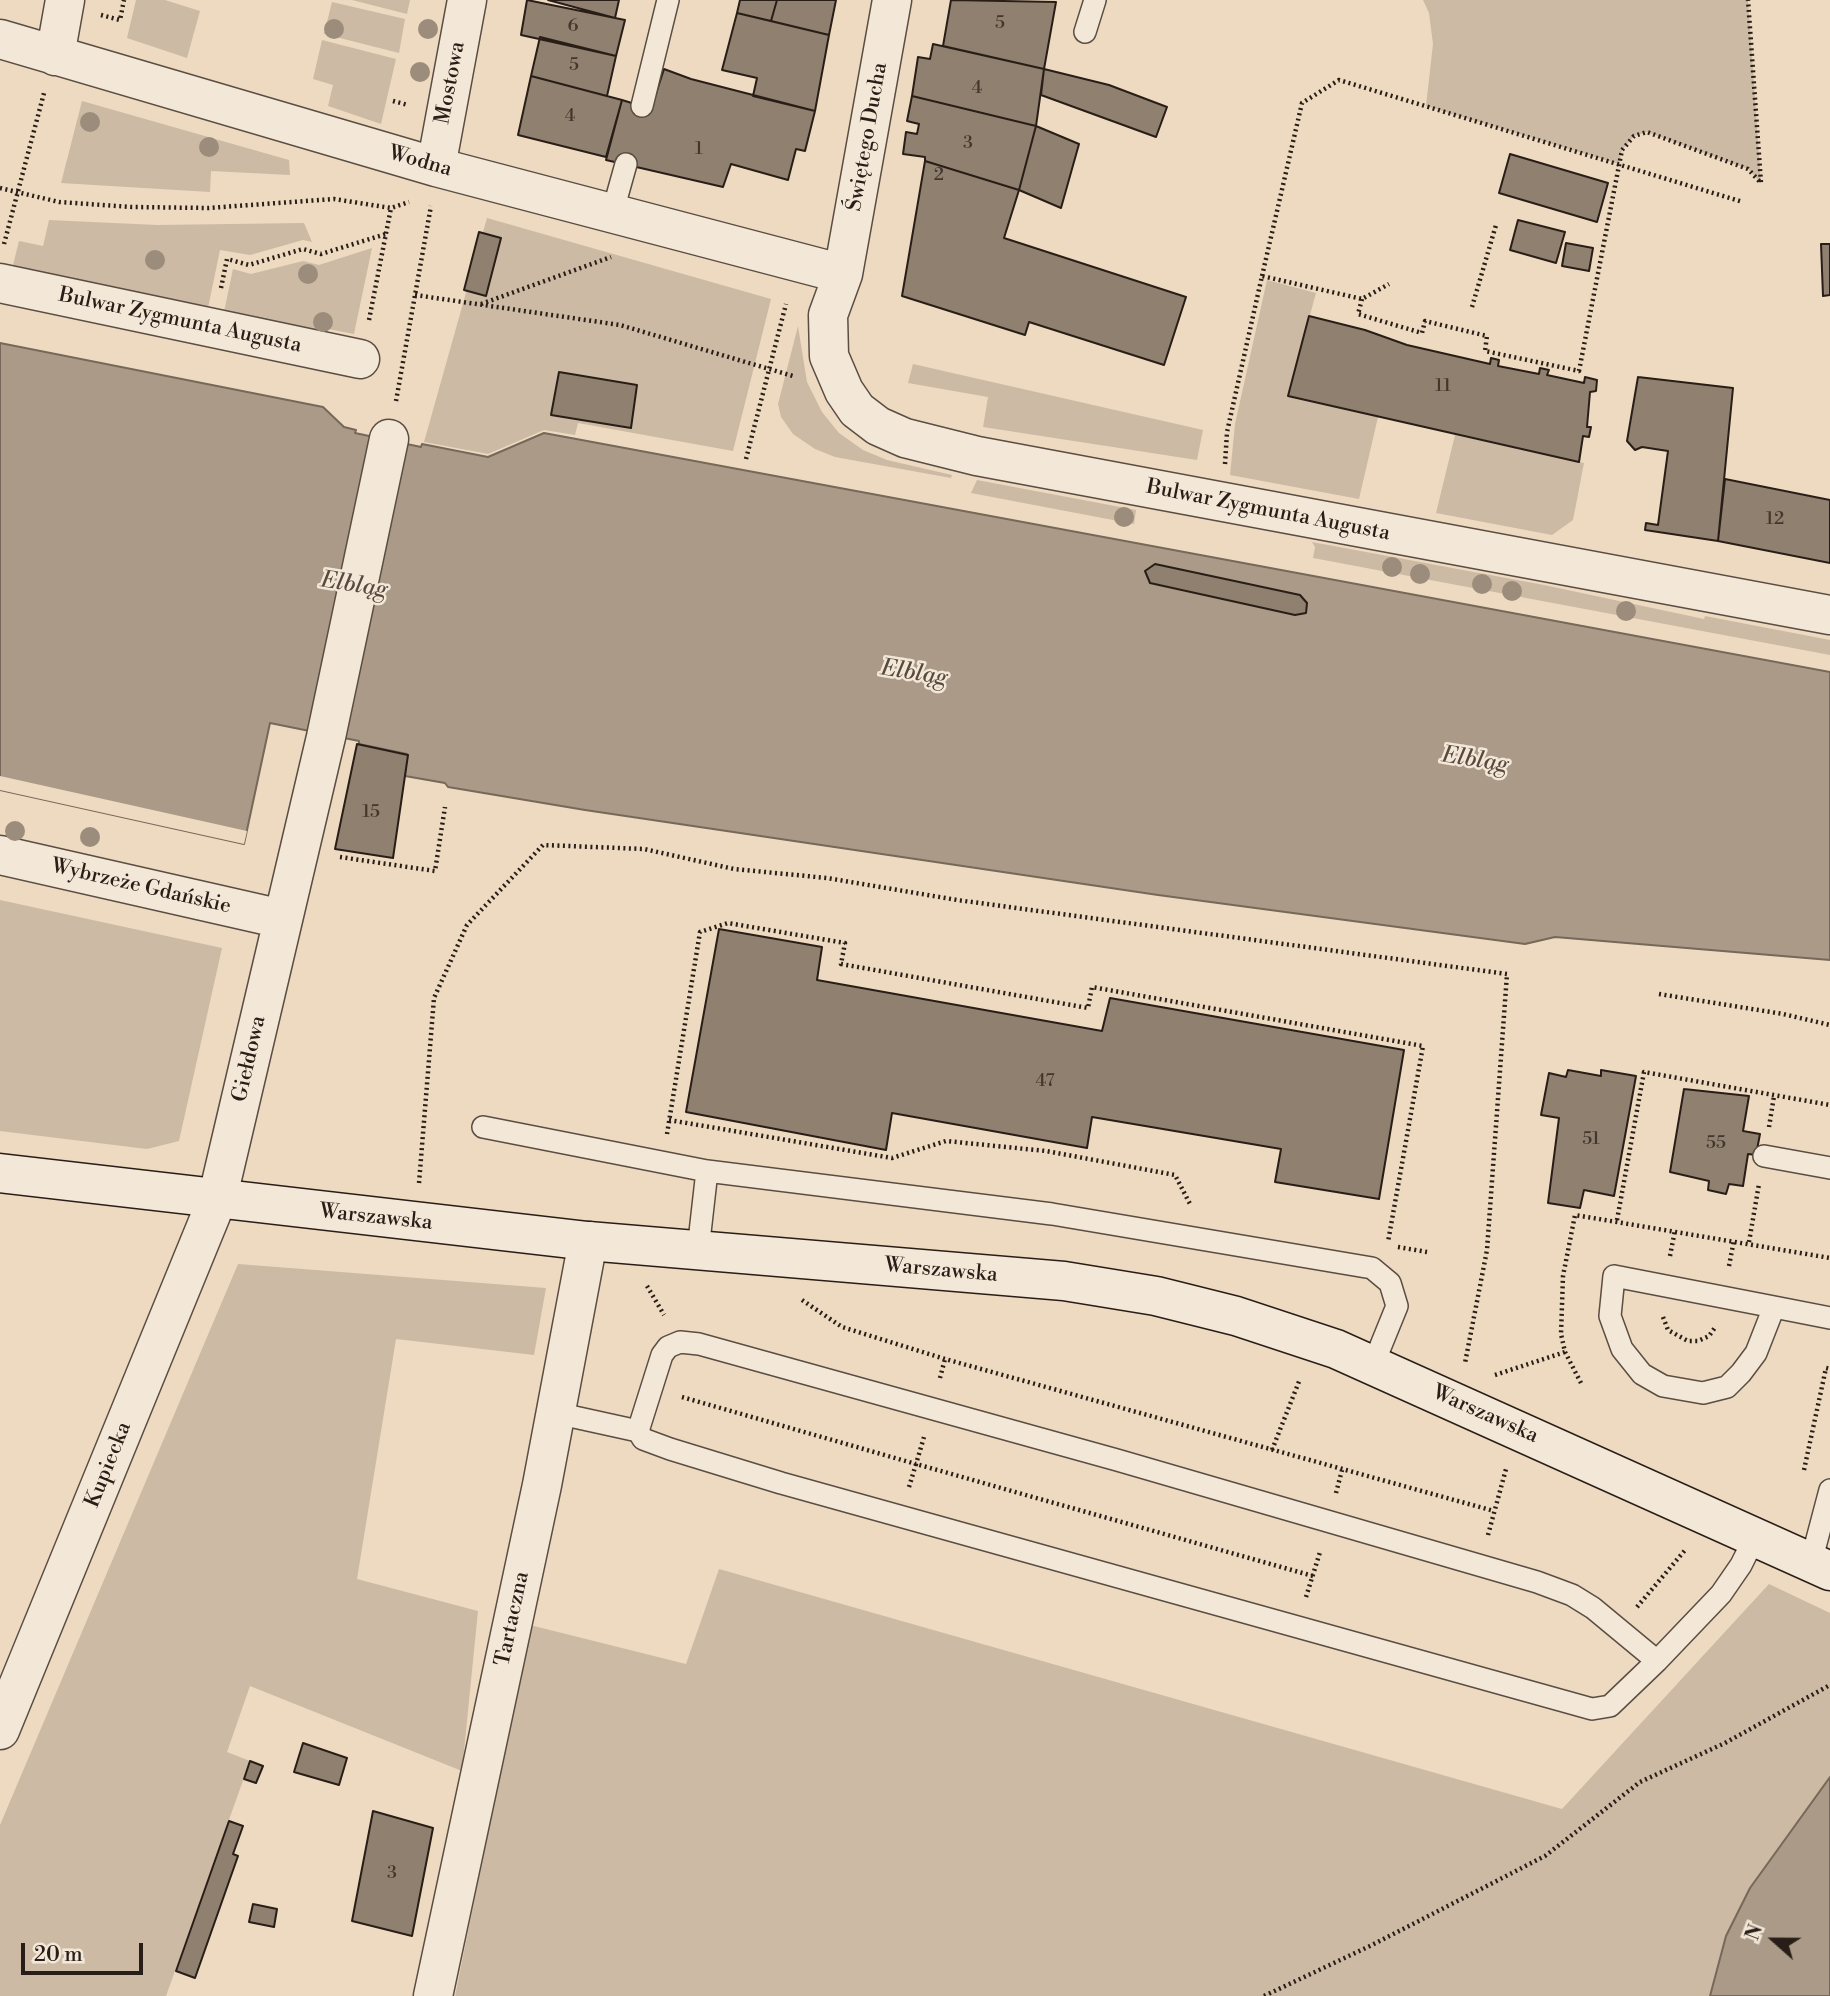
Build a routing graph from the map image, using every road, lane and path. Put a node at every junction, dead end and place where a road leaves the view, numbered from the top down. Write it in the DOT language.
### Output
graph roads {
  1 [pos="65,0"];
  2 [pos="124,0"];
  3 [pos="467,0"];
  4 [pos="668,0"];
  5 [pos="892,0"];
  6 [pos="1094,0"];
  7 [pos="1748,0"];
  8 [pos="107,17"];
  9 [pos="1085,32"];
  10 [pos="0,39"];
  11 [pos="51,69"];
  12 [pos="642,106"];
  13 [pos="626,164"];
  14 [pos="1619,164"];
  15 [pos="435,181"];
  16 [pos="0,188"];
  17 [pos="17,192"];
  18 [pos="412,201"];
  19 [pos="1743,202"];
  20 [pos="391,208"];
  21 [pos="612,214"];
  22 [pos="1496,225"];
  23 [pos="386,234"];
  24 [pos="5,237"];
  25 [pos="614,255"];
  26 [pos="843,274"];
  27 [pos="1262,276"];
  28 [pos="0,283"];
  29 [pos="1389,285"];
  30 [pos="415,295"];
  31 [pos="788,299"];
  32 [pos="1363,299"];
  33 [pos="481,304"];
  34 [pos="1472,307"];
  35 [pos="369,319"];
  36 [pos="214,328"];
  37 [pos="360,359"];
  38 [pos="770,367"];
  39 [pos="804,380"];
  40 [pos="389,439"];
  41 [pos="746,458"];
  42 [pos="1223,503"];
  43 [pos="1830,615"];
  44 [pos="444,807"];
  45 [pos="0,855"];
  46 [pos="339,857"];
  47 [pos="282,919"];
  48 [pos="1659,995"];
  49 [pos="1830,1025"];
  50 [pos="1830,1105"];
  51 [pos="669,1119"];
  52 [pos="483,1127"];
  53 [pos="1764,1156"];
  54 [pos="663,1161"];
  55 [pos="1830,1168"];
  56 [pos="707,1171"];
  57 [pos="0,1173"];
  58 [pos="217,1200"];
  59 [pos="1194,1211"];
  60 [pos="1617,1220"];
  61 [pos="416,1222"];
  62 [pos="589,1241"];
  63 [pos="1388,1245"];
  64 [pos="698,1250"];
  65 [pos="1830,1258"];
  66 [pos="798,1297"];
  67 [pos="1773,1307"];
  68 [pos="1830,1318"];
  69 [pos="1565,1352"];
  70 [pos="1373,1365"];
  71 [pos="1830,1369"];
  72 [pos="1303,1372"];
  73 [pos="1581,1383"];
  74 [pos="1470,1390"];
  75 [pos="556,1413"];
  76 [pos="638,1431"];
  77 [pos="1272,1450"];
  78 [pos="1508,1461"];
  79 [pos="1801,1481"];
  80 [pos="1830,1490"];
  81 [pos="905,1500"];
  82 [pos="1494,1511"];
  83 [pos="1487,1536"];
  84 [pos="1755,1538"];
  85 [pos="1691,1543"];
  86 [pos="1820,1566"];
  87 [pos="1313,1576"];
  88 [pos="1630,1616"];
  89 [pos="1657,1661"];
  90 [pos="1830,1685"];
  91 [pos="0,1730"];
  92 [pos="433,1996"];
  93 [pos="1264,1996"];
  1 -- 11 [label="street"];
  2 -- 8 [label="path"];
  3 -- 15 [label="street, Mostowa"];
  4 -- 12 [label="lane"];
  5 -- 26 [label="street, Świętego Ducha"];
  6 -- 9 [label="lane"];
  7 -- 14 [label="path"];
  10 -- 11 [label="street, Wodna"];
  11 -- 15 [label="street, Wodna"];
  11 -- 17 [label="path"];
  13 -- 21 [label="lane"];
  14 -- 19 [label="path"];
  14 -- 27 [label="path"];
  14 -- 32 [label="path"];
  15 -- 21 [label="street, Wodna"];
  15 -- 30 [label="path"];
  16 -- 17 [label="path"];
  17 -- 20 [label="path"];
  17 -- 24 [label="path"];
  18 -- 20 [label="path"];
  20 -- 23 [label="path"];
  21 -- 26 [label="street, Wodna"];
  22 -- 34 [label="path"];
  23 -- 35 [label="path"];
  23 -- 36 [label="path"];
  25 -- 33 [label="path"];
  26 -- 42 [label="street, Bulwar Zygmunta Augusta"];
  27 -- 32 [label="path"];
  27 -- 42 [label="path"];
  28 -- 36 [label="street, Bulwar Zygmunta Augusta"];
  29 -- 32 [label="path"];
  30 -- 33 [label="path"];
  30 -- 40 [label="path"];
  31 -- 38 [label="path"];
  33 -- 38 [label="path"];
  36 -- 37 [label="street, Bulwar Zygmunta Augusta"];
  38 -- 39 [label="path"];
  38 -- 41 [label="path"];
  40 -- 47 [label="street, Giełdowa"];
  42 -- 43 [label="street, Bulwar Zygmunta Augusta"];
  44 -- 46 [label="path"];
  45 -- 47 [label="street, Wybrzeże Gdańskie"];
  47 -- 58 [label="street, Giełdowa"];
  48 -- 49 [label="path"];
  50 -- 60 [label="path"];
  51 -- 54 [label="path"];
  51 -- 59 [label="path"];
  51 -- 63 [label="path"];
  52 -- 54 [label="lane"];
  53 -- 55 [label="lane"];
  54 -- 56 [label="lane"];
  56 -- 64 [label="lane"];
  56 -- 70 [label="lane"];
  57 -- 58 [label="street, Warszawska"];
  58 -- 61 [label="street, Warszawska"];
  58 -- 91 [label="street, Kupiecka"];
  60 -- 65 [label="path"];
  60 -- 69 [label="path"];
  61 -- 62 [label="street, Warszawska"];
  61 -- 74 [label="path"];
  62 -- 64 [label="street, Warszawska"];
  62 -- 75 [label="street, Tartaczna"];
  64 -- 70 [label="street, Warszawska"];
  66 -- 77 [label="path"];
  67 -- 67 [label="lane"];
  67 -- 68 [label="lane"];
  69 -- 73 [label="path"];
  69 -- 74 [label="path"];
  70 -- 74 [label="street, Warszawska"];
  71 -- 79 [label="path"];
  72 -- 77 [label="path"];
  74 -- 84 [label="street, Warszawska"];
  75 -- 76 [label="lane"];
  75 -- 92 [label="street, Tartaczna"];
  76 -- 89 [label="lane"];
  76 -- 89 [label="lane"];
  77 -- 82 [label="path"];
  78 -- 82 [label="path"];
  80 -- 86 [label="lane"];
  81 -- 87 [label="path"];
  82 -- 83 [label="path"];
  84 -- 86 [label="street, Warszawska"];
  84 -- 89 [label="lane"];
  85 -- 88 [label="path"];
  90 -- 93 [label="path"];
}
